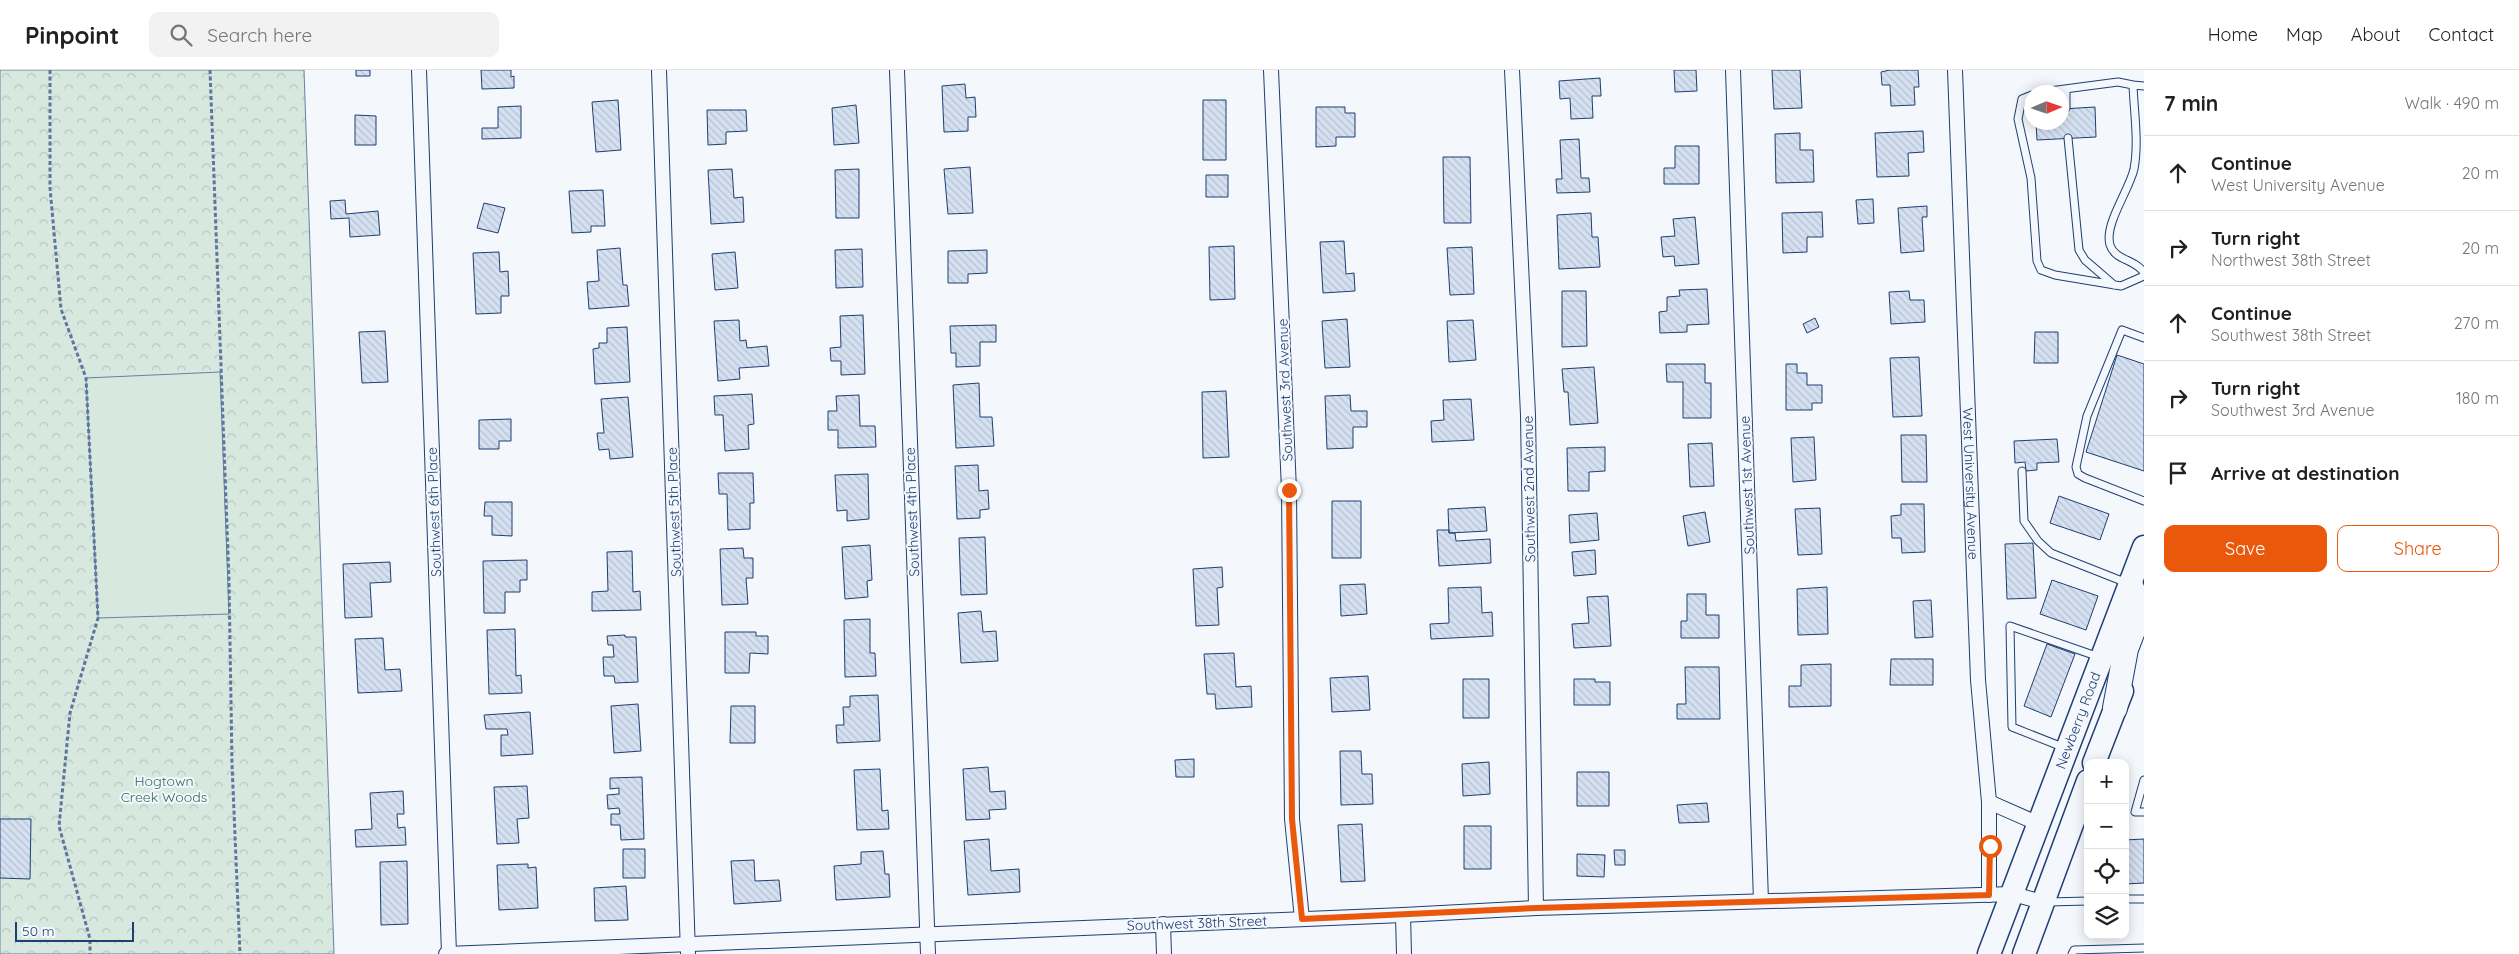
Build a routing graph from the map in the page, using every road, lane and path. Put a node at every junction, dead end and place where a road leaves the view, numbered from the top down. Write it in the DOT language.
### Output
graph roads {
  1 [pos="50,70"];
  2 [pos="210,70"];
  3 [pos="419,70"];
  4 [pos="659,70"];
  5 [pos="897,70"];
  6 [pos="1271,70"];
  7 [pos="1512,70"];
  8 [pos="1733,70"];
  9 [pos="1955,70"];
  10 [pos="2133,85"];
  11 [pos="2144,86"];
  12 [pos="2069,89"];
  13 [pos="2024,98"];
  14 [pos="2068,138"];
  15 [pos="2144,274"];
  16 [pos="2114,285"];
  17 [pos="2144,338"];
  18 [pos="2022,471"];
  19 [pos="2144,501"];
  20 [pos="2144,547"];
  21 [pos="2130,584"];
  22 [pos="2144,633"];
  23 [pos="2102,658"];
  24 [pos="2116,708"];
  25 [pos="2067,749"];
  26 [pos="2096,759"];
  27 [pos="2144,780"];
  28 [pos="2084,792"];
  29 [pos="1989,802"];
  30 [pos="2144,812"];
  31 [pos="2039,824"];
  32 [pos="2013,894"];
  33 [pos="1989,895"];
  34 [pos="2129,899"];
  35 [pos="2144,899"];
  36 [pos="1761,901"];
  37 [pos="2084,901"];
  38 [pos="2042,902"];
  39 [pos="1536,908"];
  40 [pos="1402,916"];
  41 [pos="1302,919"];
  42 [pos="1163,924"];
  43 [pos="927,934"];
  44 [pos="2144,948"];
  45 [pos="688,949"];
  46 [pos="90,954"];
  47 [pos="240,954"];
  48 [pos="448,954"];
  49 [pos="928,954"];
  50 [pos="1164,954"];
  51 [pos="1404,954"];
  52 [pos="1989,954"];
  53 [pos="2024,954"];
  54 [pos="2072,954"];
  1 -- 46 [label="path"];
  2 -- 47 [label="path"];
  3 -- 48 [label="street, Southwest 6th Place"];
  4 -- 45 [label="street, Southwest 5th Place"];
  5 -- 43 [label="street, Southwest 4th Place"];
  6 -- 41 [label="street, Southwest 3rd Avenue"];
  7 -- 39 [label="street, Southwest 2nd Avenue"];
  8 -- 36 [label="street, Southwest 1st Avenue"];
  9 -- 29 [label="street, West University Avenue"];
  10 -- 11 [label="lane"];
  10 -- 12 [label="lane"];
  10 -- 15 [label="lane"];
  13 -- 16 [label="lane"];
  14 -- 16 [label="lane"];
  15 -- 16 [label="lane"];
  17 -- 19 [label="lane"];
  18 -- 21 [label="lane"];
  20 -- 21 [label="main road, Newberry Road"];
  21 -- 23 [label="main road, Newberry Road"];
  21 -- 24 [label="highway"];
  22 -- 24 [label="main road"];
  23 -- 25 [label="main road, Newberry Road"];
  23 -- 25 [label="lane"];
  24 -- 26 [label="main road"];
  25 -- 31 [label="main road, Newberry Road"];
  27 -- 30 [label="lane"];
  28 -- 38 [label="main road"];
  29 -- 31 [label="street"];
  29 -- 33 [label="street, West University Avenue"];
  31 -- 32 [label="main road, Newberry Road"];
  32 -- 33 [label="street, Southwest 38th Street"];
  32 -- 38 [label="street, Southwest 38th Street"];
  32 -- 52 [label="main road"];
  33 -- 36 [label="street, Southwest 38th Street"];
  34 -- 35 [label="lane"];
  36 -- 39 [label="street, Southwest 38th Street"];
  37 -- 38 [label="lane"];
  38 -- 53 [label="main road"];
  39 -- 40 [label="street, Southwest 38th Street"];
  40 -- 41 [label="street, Southwest 38th Street"];
  40 -- 51 [label="street"];
  41 -- 42 [label="street, Southwest 38th Street"];
  42 -- 43 [label="street, Southwest 38th Street"];
  42 -- 50 [label="street"];
  43 -- 45 [label="street, Southwest 38th Street"];
  43 -- 49 [label="street, Southwest 4th Place"];
  44 -- 54 [label="lane"];
  45 -- 48 [label="street, Southwest 38th Street"];
}
